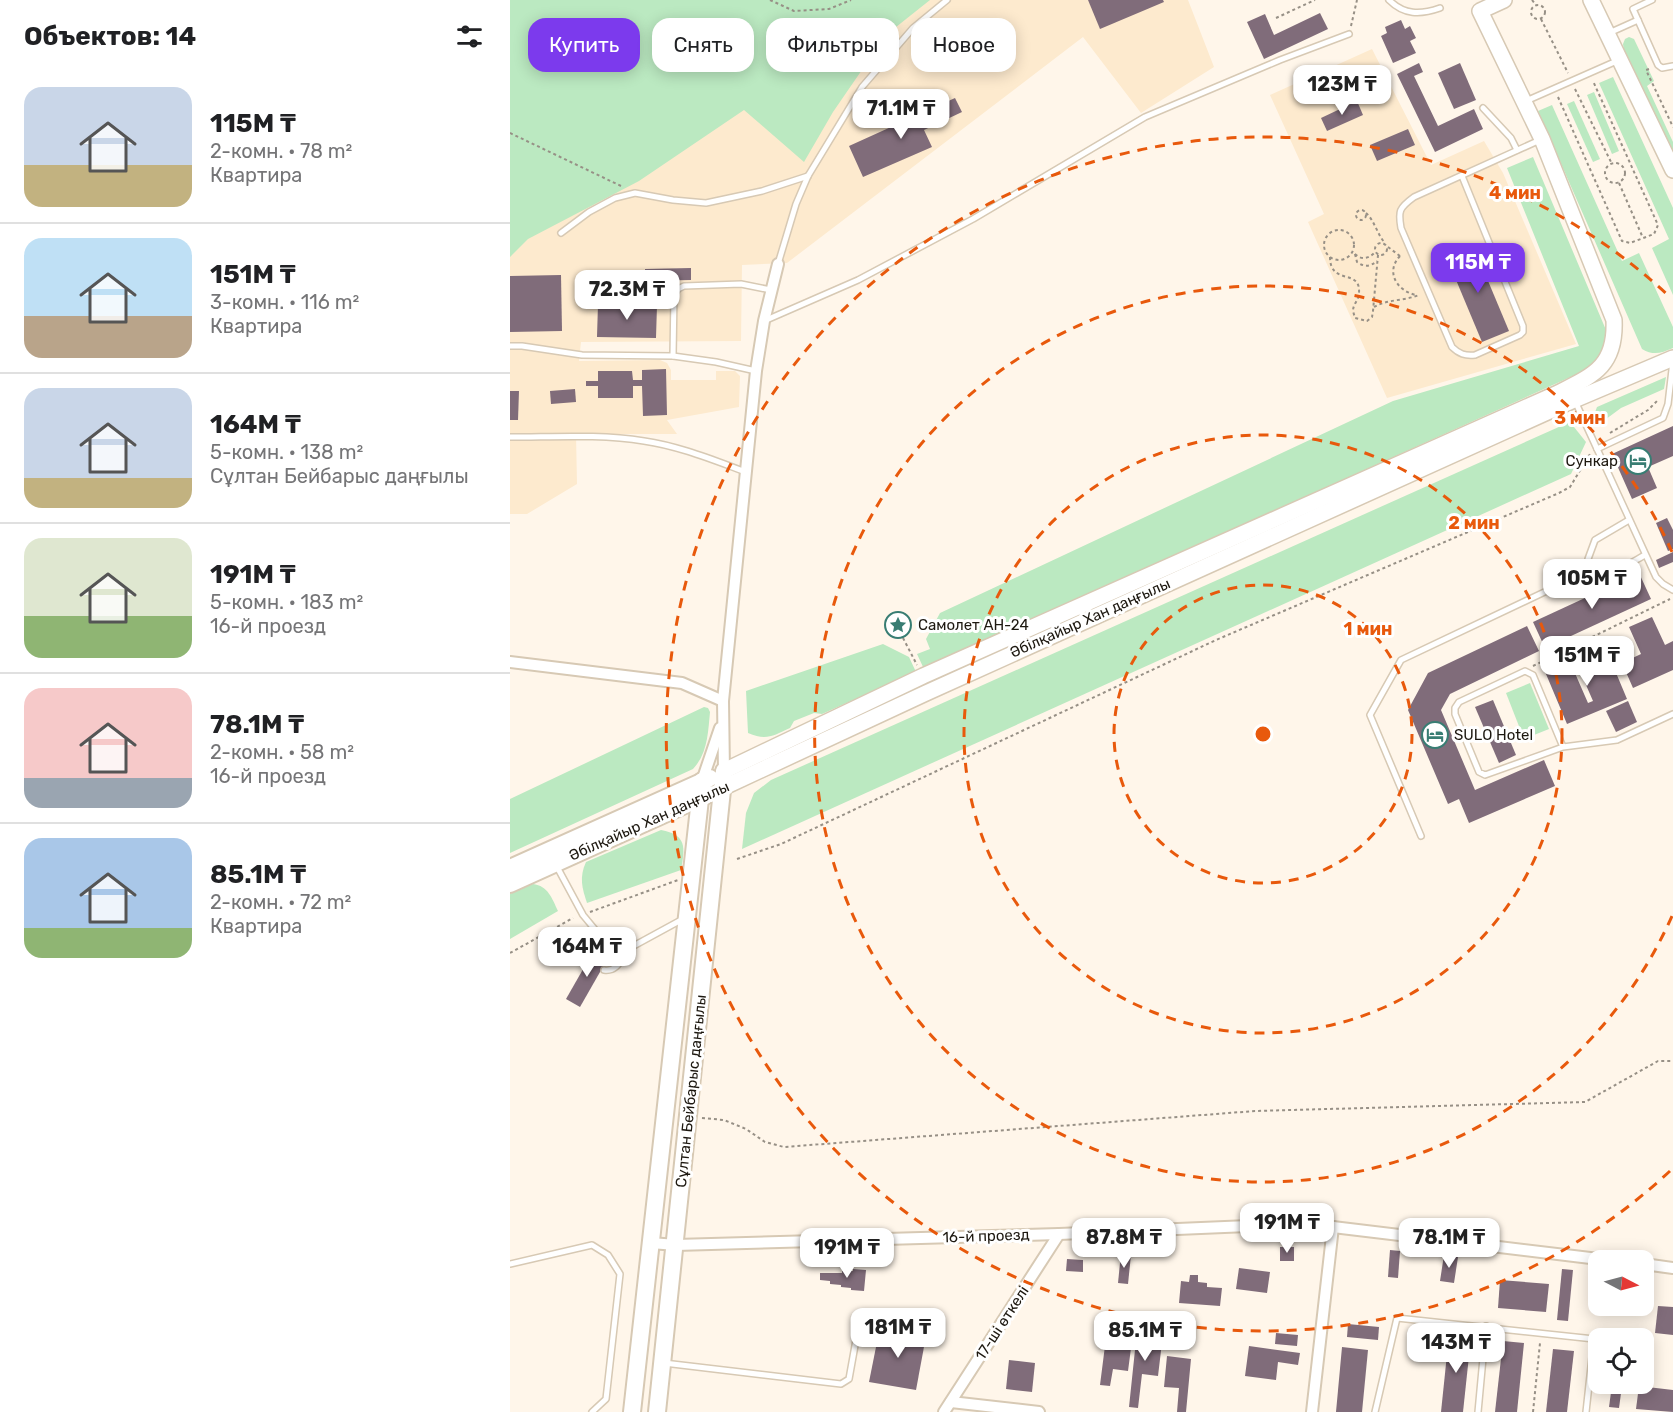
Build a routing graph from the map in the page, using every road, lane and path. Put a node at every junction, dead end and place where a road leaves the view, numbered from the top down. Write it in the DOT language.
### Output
graph roads {
  1 [pos="770,0"];
  2 [pos="851,0"];
  3 [pos="947,0"];
  4 [pos="1315,0"];
  5 [pos="1357,0"];
  6 [pos="1389,0"];
  7 [pos="1504,0"];
  8 [pos="1532,0"];
  9 [pos="1591,0"];
  10 [pos="1652,0"];
  11 [pos="1536,5"];
  12 [pos="1440,8"];
  13 [pos="1276,18"];
  14 [pos="1541,19"];
  15 [pos="1638,21"];
  16 [pos="1348,34"];
  17 [pos="1607,34"];
  18 [pos="1619,60"];
  19 [pos="1659,65"];
  20 [pos="1673,66"];
  21 [pos="1589,72"];
  22 [pos="1572,81"];
  23 [pos="1554,88"];
  24 [pos="1524,101"];
  25 [pos="1483,108"];
  26 [pos="1673,127"];
  27 [pos="510,133"];
  28 [pos="1542,139"];
  29 [pos="1517,150"];
  30 [pos="1612,164"];
  31 [pos="1673,170"];
  32 [pos="808,176"];
  33 [pos="1462,176"];
  34 [pos="1619,183"];
  35 [pos="636,193"];
  36 [pos="1366,213"];
  37 [pos="561,233"];
  38 [pos="1643,238"];
  39 [pos="1386,245"];
  40 [pos="1354,253"];
  41 [pos="1377,253"];
  42 [pos="1411,254"];
  43 [pos="1400,255"];
  44 [pos="1330,257"];
  45 [pos="1377,261"];
  46 [pos="778,264"];
  47 [pos="771,290"];
  48 [pos="1427,291"];
  49 [pos="1418,295"];
  50 [pos="1374,307"];
  51 [pos="764,321"];
  52 [pos="510,346"];
  53 [pos="673,356"];
  54 [pos="1673,358"];
  55 [pos="756,371"];
  56 [pos="1669,390"];
  57 [pos="1575,400"];
  58 [pos="510,437"];
  59 [pos="1597,446"];
  60 [pos="747,473"];
  61 [pos="1629,520"];
  62 [pos="1645,555"];
  63 [pos="1593,569"];
  64 [pos="1673,590"];
  65 [pos="1673,598"];
  66 [pos="903,638"];
  67 [pos="510,662"];
  68 [pos="1525,671"];
  69 [pos="923,676"];
  70 [pos="723,701"];
  71 [pos="1673,714"];
  72 [pos="723,719"];
  73 [pos="1563,747"];
  74 [pos="723,779"];
  75 [pos="702,789"];
  76 [pos="1421,836"];
  77 [pos="737,859"];
  78 [pos="555,863"];
  79 [pos="510,867"];
  80 [pos="692,874"];
  81 [pos="510,884"];
  82 [pos="590,912"];
  83 [pos="688,916"];
  84 [pos="573,918"];
  85 [pos="597,932"];
  86 [pos="628,949"];
  87 [pos="510,953"];
  88 [pos="586,960"];
  89 [pos="604,970"];
  90 [pos="1673,1061"];
  91 [pos="688,1117"];
  92 [pos="1333,1227"];
  93 [pos="1059,1234"];
  94 [pos="651,1243"];
  95 [pos="676,1245"];
  96 [pos="1588,1258"];
  97 [pos="510,1264"];
  98 [pos="1654,1265"];
  99 [pos="1673,1268"];
  100 [pos="1486,1326"];
  101 [pos="1541,1333"];
  102 [pos="856,1340"];
  103 [pos="663,1362"];
  104 [pos="947,1407"];
  105 [pos="592,1412"];
  106 [pos="633,1412"];
  107 [pos="657,1412"];
  108 [pos="1039,1412"];
  109 [pos="1312,1412"];
  110 [pos="1375,1412"];
  111 [pos="1478,1412"];
  112 [pos="1533,1412"];
  113 [pos="1586,1412"];
  1 -- 2 [label="path"];
  3 -- 32 [label="lane"];
  4 -- 13 [label="path"];
  5 -- 16 [label="path"];
  6 -- 12 [label="lane"];
  7 -- 24 [label="street"];
  8 -- 11 [label="path"];
  9 -- 17 [label="street"];
  10 -- 15 [label="lane"];
  11 -- 14 [label="path"];
  11 -- 14 [label="path"];
  14 -- 22 [label="path"];
  15 -- 17 [label="lane"];
  15 -- 19 [label="lane"];
  16 -- 51 [label="lane"];
  17 -- 18 [label="street"];
  18 -- 21 [label="lane"];
  18 -- 31 [label="street"];
  19 -- 20 [label="lane"];
  19 -- 26 [label="path"];
  21 -- 22 [label="lane"];
  21 -- 38 [label="path"];
  22 -- 23 [label="lane"];
  22 -- 30 [label="path"];
  23 -- 24 [label="lane"];
  23 -- 38 [label="path"];
  24 -- 28 [label="street"];
  25 -- 29 [label="lane"];
  27 -- 35 [label="path"];
  28 -- 29 [label="lane"];
  28 -- 69 [label="street, Әбілқайыр Хан даңғылы"];
  29 -- 33 [label="lane"];
  30 -- 34 [label="path"];
  30 -- 34 [label="path"];
  32 -- 35 [label="lane"];
  32 -- 46 [label="lane"];
  33 -- 42 [label="lane"];
  33 -- 48 [label="lane"];
  34 -- 38 [label="path"];
  35 -- 37 [label="lane"];
  36 -- 39 [label="path"];
  39 -- 41 [label="path"];
  39 -- 41 [label="path"];
  39 -- 43 [label="path"];
  40 -- 41 [label="path"];
  40 -- 44 [label="path"];
  40 -- 44 [label="path"];
  40 -- 45 [label="path"];
  41 -- 45 [label="path"];
  42 -- 43 [label="path"];
  42 -- 48 [label="lane"];
  43 -- 49 [label="path"];
  44 -- 50 [label="path"];
  45 -- 50 [label="path"];
  46 -- 47 [label="street"];
  47 -- 51 [label="street"];
  47 -- 53 [label="lane"];
  48 -- 49 [label="path"];
  49 -- 50 [label="path"];
  51 -- 55 [label="street"];
  52 -- 53 [label="lane"];
  53 -- 55 [label="lane"];
  54 -- 56 [label="lane"];
  54 -- 57 [label="street, Әбілқайыр Хан даңғылы"];
  55 -- 60 [label="street"];
  56 -- 59 [label="path"];
  56 -- 59 [label="lane"];
  57 -- 59 [label="lane"];
  57 -- 74 [label="street, Әбілқайыр Хан даңғылы"];
  58 -- 60 [label="lane"];
  59 -- 61 [label="lane"];
  59 -- 77 [label="path"];
  60 -- 70 [label="street"];
  61 -- 62 [label="lane"];
  61 -- 63 [label="lane"];
  62 -- 63 [label="lane"];
  62 -- 64 [label="lane"];
  63 -- 76 [label="lane"];
  65 -- 68 [label="path"];
  66 -- 69 [label="path"];
  67 -- 70 [label="street"];
  68 -- 73 [label="lane"];
  68 -- 73 [label="lane"];
  69 -- 74 [label="street, Әбілқайыр Хан даңғылы"];
  70 -- 72 [label="street"];
  71 -- 73 [label="lane"];
  72 -- 74 [label="street"];
  72 -- 75 [label="street"];
  74 -- 75 [label="main road, Әбілқайыр Хан даңғылы"];
  74 -- 91 [label="main road, Сұлтан Бейбарыс даңғылы"];
  75 -- 78 [label="main road, Әбілқайыр Хан даңғылы"];
  75 -- 79 [label="main road, Әбілқайыр Хан даңғылы"];
  75 -- 80 [label="main road, Сұлтан Бейбарыс даңғылы"];
  78 -- 81 [label="main road, Әбілқайыр Хан даңғылы"];
  78 -- 85 [label="lane"];
  80 -- 82 [label="path"];
  80 -- 83 [label="main road, Сұлтан Бейбарыс даңғылы"];
  83 -- 86 [label="lane"];
  83 -- 94 [label="main road, Сұлтан Бейбарыс даңғылы"];
  84 -- 87 [label="path"];
  85 -- 86 [label="lane"];
  85 -- 88 [label="lane"];
  86 -- 89 [label="lane"];
  90 -- 91 [label="path"];
  91 -- 95 [label="main road, Сұлтан Бейбарыс даңғылы"];
  92 -- 93 [label="street, 16-й проезд"];
  92 -- 96 [label="street, 16-й проезд"];
  92 -- 109 [label="street"];
  93 -- 95 [label="street, 16-й проезд"];
  93 -- 104 [label="street, 17-ші өткелі"];
  94 -- 95 [label="street, 16-й проезд"];
  94 -- 106 [label="main road, Сұлтан Бейбарыс даңғылы"];
  95 -- 103 [label="main road, Сұлтан Бейбарыс даңғылы"];
  97 -- 105 [label="lane"];
  98 -- 99 [label="street"];
  100 -- 101 [label="lane"];
  100 -- 110 [label="lane"];
  100 -- 111 [label="lane"];
  101 -- 112 [label="path"];
  101 -- 113 [label="lane"];
  102 -- 103 [label="lane"];
  103 -- 107 [label="main road, Сұлтан Бейбарыс даңғылы"];
  104 -- 108 [label="street"];
}
